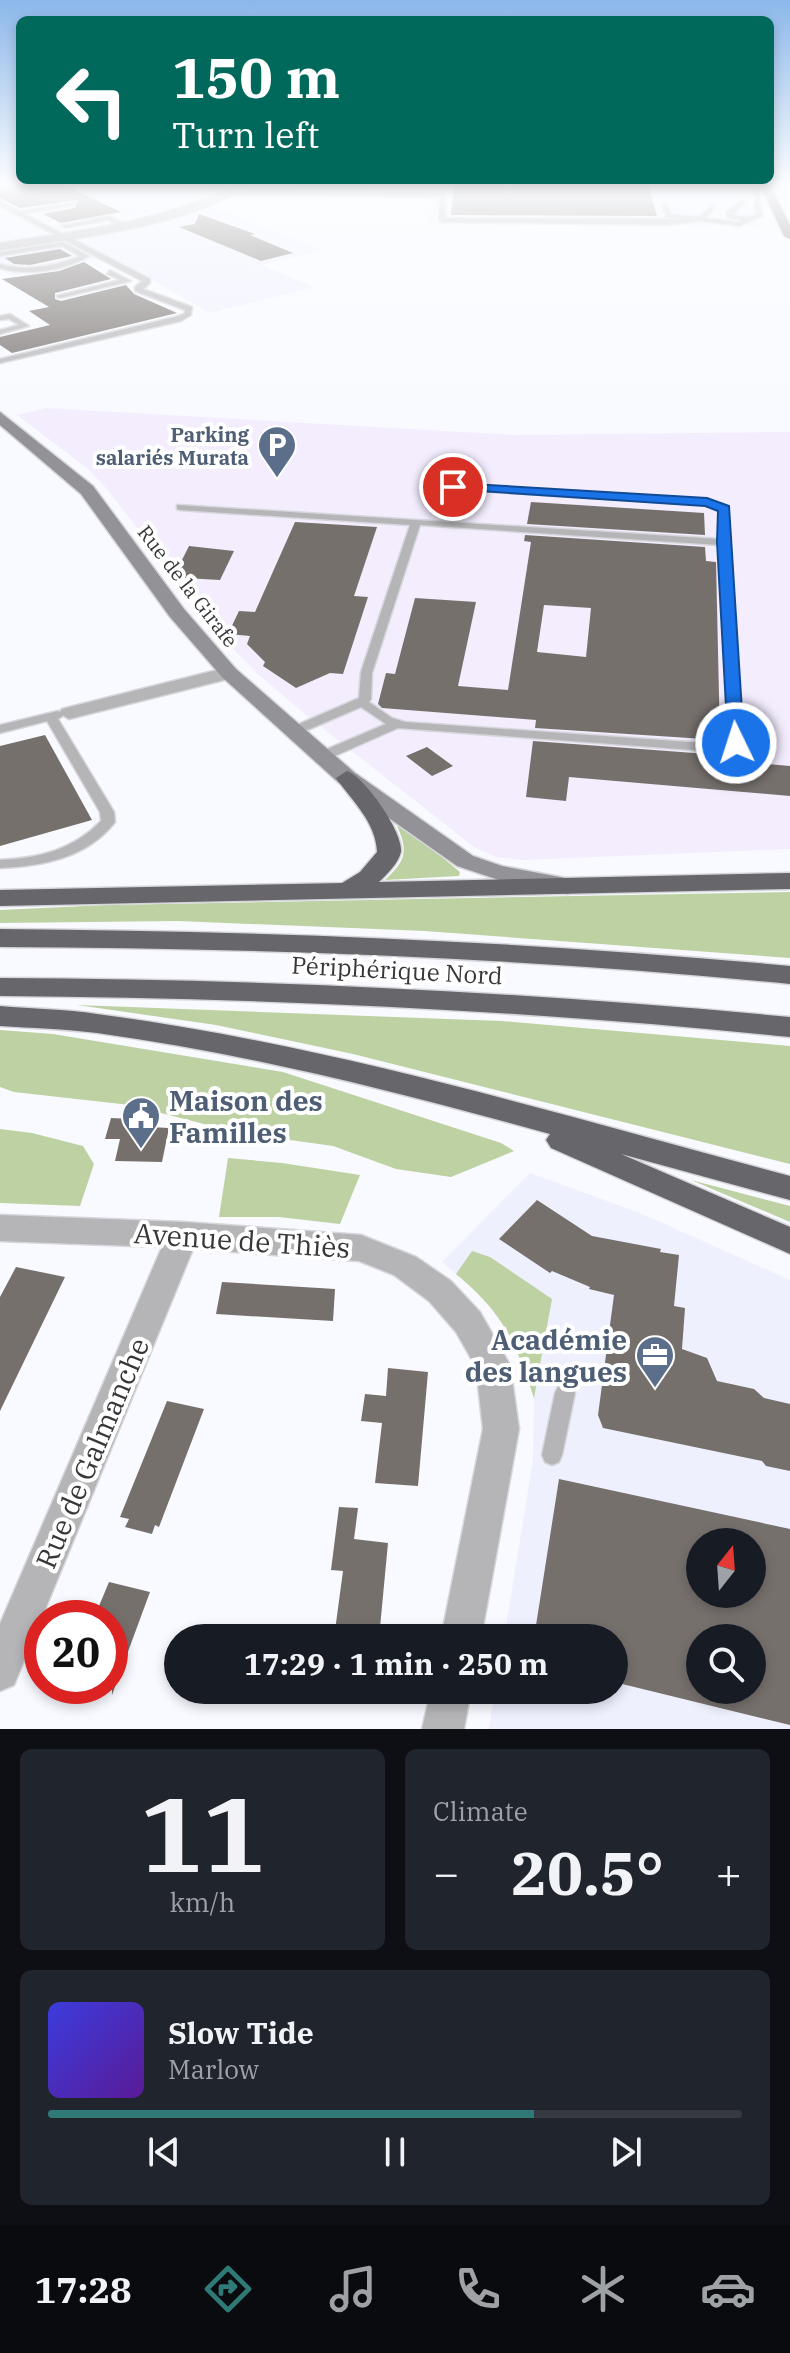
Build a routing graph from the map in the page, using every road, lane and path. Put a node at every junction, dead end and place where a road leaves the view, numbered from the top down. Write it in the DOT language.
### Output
graph roads {
  1 [pos="0,266"];
  2 [pos="44,266"];
  3 [pos="98,266"];
  4 [pos="118,266"];
  5 [pos="60,296"];
  6 [pos="0,318"];
  7 [pos="0,332"];
  8 [pos="0,361"];
  9 [pos="4,424"];
  10 [pos="453,487"];
  11 [pos="180,507"];
  12 [pos="416,522"];
  13 [pos="724,542"];
  14 [pos="229,673"];
  15 [pos="361,702"];
  16 [pos="60,715"];
  17 [pos="397,724"];
  18 [pos="0,729"];
  19 [pos="294,731"];
  20 [pos="323,756"];
  21 [pos="347,778"];
  22 [pos="0,864"];
  23 [pos="790,881"];
  24 [pos="573,888"];
  25 [pos="344,892"];
  26 [pos="0,898"];
  27 [pos="0,938"];
  28 [pos="790,975"];
  29 [pos="0,987"];
  30 [pos="0,1016"];
  31 [pos="790,1027"];
  32 [pos="477,1105"];
  33 [pos="790,1188"];
  34 [pos="0,1228"];
  35 [pos="183,1235"];
  36 [pos="790,1241"];
  37 [pos="565,1393"];
  38 [pos="552,1455"];
  39 [pos="464,1624"];
  40 [pos="0,1671"];
  41 [pos="448,1704"];
  42 [pos="443,1729"];
  1 -- 2 [label="lane"];
  3 -- 5 [label="lane"];
  4 -- 8 [label="lane"];
  6 -- 7 [label="lane"];
  9 -- 14 [label="street, Rue de la Girafe"];
  10 -- 13 [label="lane"];
  11 -- 12 [label="lane"];
  12 -- 13 [label="lane"];
  12 -- 15 [label="lane"];
  13 -- 17 [label="lane"];
  14 -- 16 [label="street"];
  14 -- 19 [label="street, Rue de la Girafe"];
  15 -- 17 [label="lane"];
  15 -- 19 [label="lane"];
  16 -- 18 [label="lane"];
  16 -- 22 [label="lane"];
  17 -- 20 [label="lane"];
  19 -- 20 [label="street, Rue de la Girafe"];
  20 -- 21 [label="street, Rue de la Girafe"];
  21 -- 24 [label="street, Rue de la Girafe"];
  21 -- 25 [label="highway"];
  23 -- 24 [label="highway"];
  24 -- 25 [label="highway"];
  25 -- 26 [label="highway"];
  27 -- 28 [label="highway, Périphérique Nord"];
  29 -- 31 [label="highway, Périphérique Nord"];
  30 -- 32 [label="highway"];
  32 -- 33 [label="highway"];
  32 -- 36 [label="highway"];
  34 -- 35 [label="street, Avenue de Thiès"];
  35 -- 39 [label="street, Avenue de Thiès"];
  35 -- 40 [label="street, Rue de Galmanche"];
  37 -- 38 [label="lane"];
  41 -- 42 [label="street"];
}
